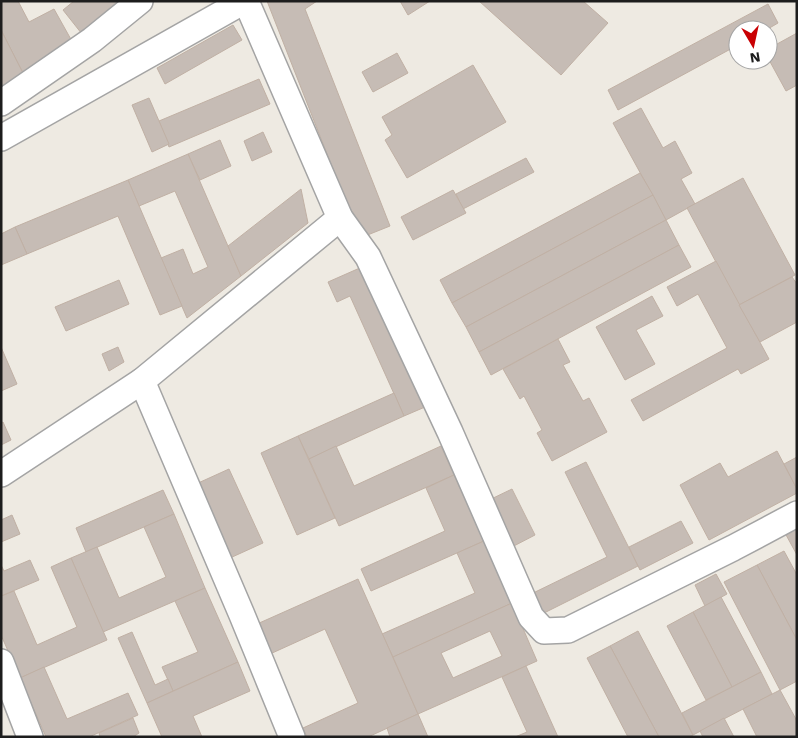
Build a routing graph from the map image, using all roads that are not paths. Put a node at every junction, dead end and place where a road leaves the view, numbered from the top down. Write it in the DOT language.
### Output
graph roads {
  1 [pos="140,1"];
  2 [pos="245,1"];
  3 [pos="1,103"];
  4 [pos="1,138"];
  5 [pos="340,218"];
  6 [pos="142,381"];
  7 [pos="1,474"];
  8 [pos="797,514"];
  9 [pos="1,662"];
  10 [pos="30,737"];
  11 [pos="292,737"];
  1 -- 3 [label="street"];
  2 -- 4 [label="street"];
  2 -- 5 [label="street"];
  5 -- 6 [label="street"];
  5 -- 8 [label="street"];
  6 -- 7 [label="street"];
  6 -- 11 [label="street"];
  9 -- 10 [label="street"];
}
